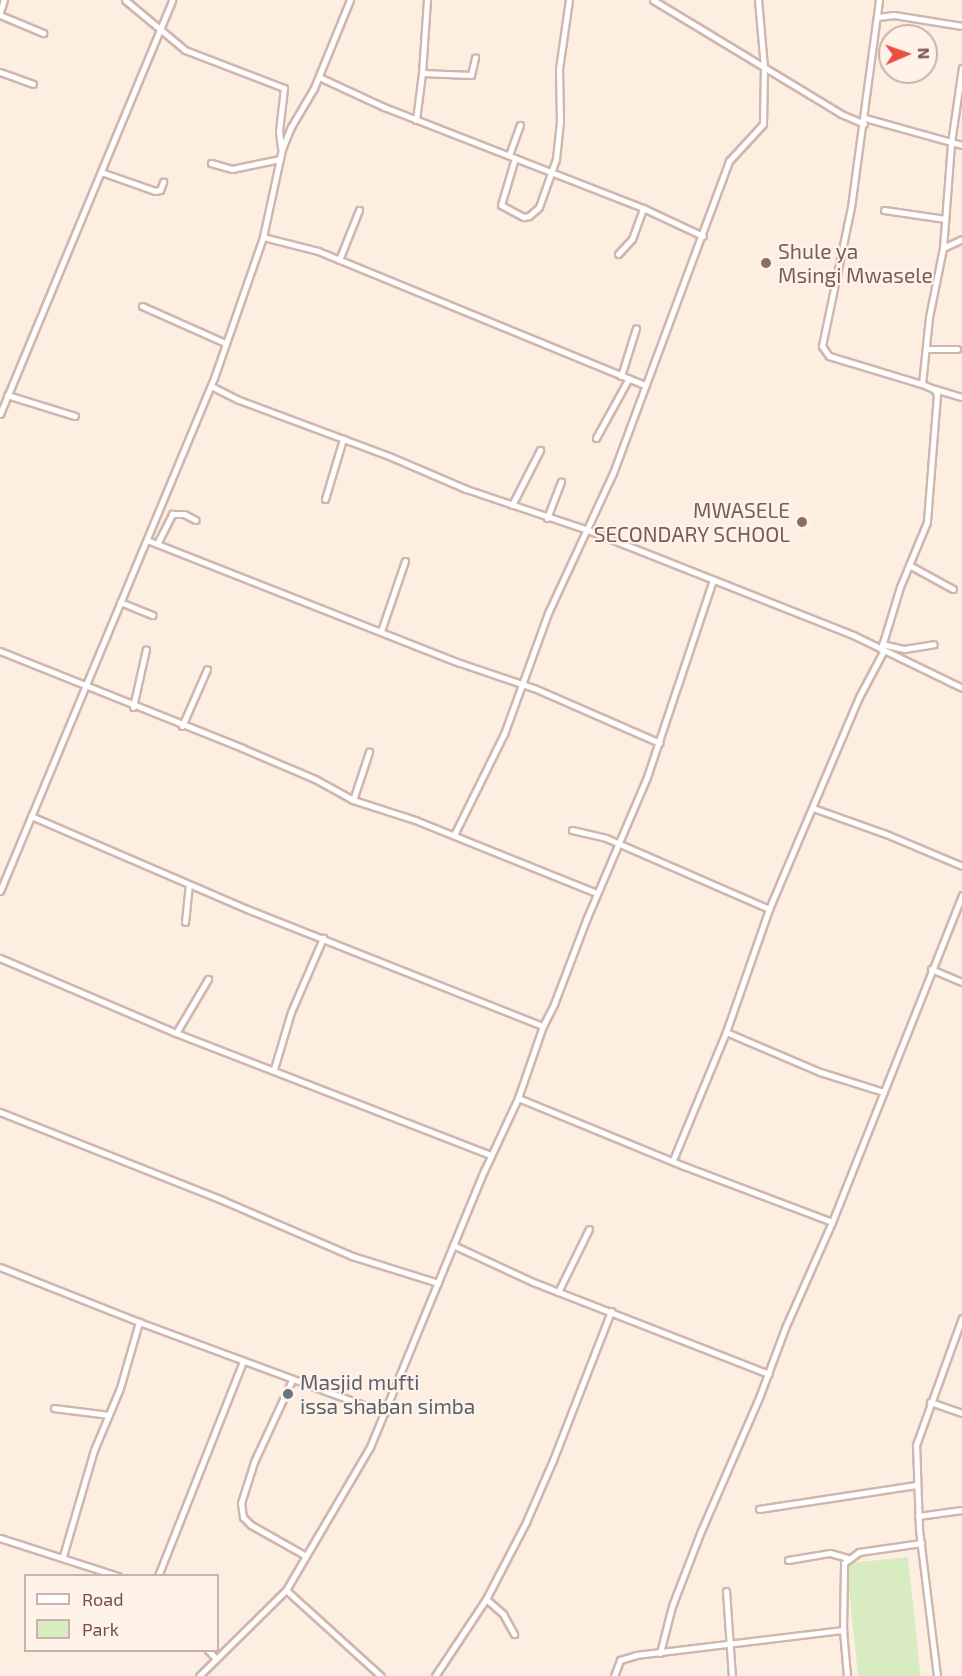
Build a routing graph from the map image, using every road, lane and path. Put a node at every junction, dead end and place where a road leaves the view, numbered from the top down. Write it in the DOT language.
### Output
graph roads {
  1 [pos="4,0"];
  2 [pos="125,0"];
  3 [pos="172,0"];
  4 [pos="350,0"];
  5 [pos="427,0"];
  6 [pos="569,0"];
  7 [pos="653,0"];
  8 [pos="758,0"];
  9 [pos="879,0"];
  10 [pos="0,13"];
  11 [pos="878,17"];
  12 [pos="962,26"];
  13 [pos="161,30"];
  14 [pos="43,33"];
  15 [pos="475,57"];
  16 [pos="764,67"];
  17 [pos="962,68"];
  18 [pos="0,72"];
  19 [pos="422,74"];
  20 [pos="319,77"];
  21 [pos="961,77"];
  22 [pos="33,84"];
  23 [pos="416,120"];
  24 [pos="864,121"];
  25 [pos="520,125"];
  26 [pos="951,143"];
  27 [pos="962,146"];
  28 [pos="282,149"];
  29 [pos="512,157"];
  30 [pos="280,159"];
  31 [pos="212,163"];
  32 [pos="101,172"];
  33 [pos="552,172"];
  34 [pos="164,182"];
  35 [pos="643,208"];
  36 [pos="359,210"];
  37 [pos="884,210"];
  38 [pos="945,219"];
  39 [pos="703,236"];
  40 [pos="263,237"];
  41 [pos="962,239"];
  42 [pos="943,248"];
  43 [pos="618,254"];
  44 [pos="339,260"];
  45 [pos="142,306"];
  46 [pos="636,328"];
  47 [pos="225,343"];
  48 [pos="927,349"];
  49 [pos="957,349"];
  50 [pos="621,376"];
  51 [pos="628,378"];
  52 [pos="922,384"];
  53 [pos="644,385"];
  54 [pos="212,386"];
  55 [pos="934,389"];
  56 [pos="7,395"];
  57 [pos="962,397"];
  58 [pos="0,414"];
  59 [pos="75,416"];
  60 [pos="596,438"];
  61 [pos="344,439"];
  62 [pos="540,450"];
  63 [pos="561,482"];
  64 [pos="325,499"];
  65 [pos="512,505"];
  66 [pos="547,518"];
  67 [pos="196,520"];
  68 [pos="588,530"];
  69 [pos="147,540"];
  70 [pos="157,544"];
  71 [pos="405,561"];
  72 [pos="909,565"];
  73 [pos="713,580"];
  74 [pos="953,589"];
  75 [pos="120,602"];
  76 [pos="152,615"];
  77 [pos="381,631"];
  78 [pos="934,644"];
  79 [pos="882,648"];
  80 [pos="146,649"];
  81 [pos="0,651"];
  82 [pos="207,669"];
  83 [pos="522,684"];
  84 [pos="85,686"];
  85 [pos="962,687"];
  86 [pos="134,707"];
  87 [pos="182,726"];
  88 [pos="660,743"];
  89 [pos="369,752"];
  90 [pos="353,800"];
  91 [pos="813,808"];
  92 [pos="32,816"];
  93 [pos="573,830"];
  94 [pos="454,835"];
  95 [pos="620,845"];
  96 [pos="962,866"];
  97 [pos="189,885"];
  98 [pos="0,891"];
  99 [pos="597,893"];
  100 [pos="962,895"];
  101 [pos="769,909"];
  102 [pos="184,922"];
  103 [pos="323,938"];
  104 [pos="0,958"];
  105 [pos="931,969"];
  106 [pos="208,979"];
  107 [pos="962,982"];
  108 [pos="543,1026"];
  109 [pos="726,1032"];
  110 [pos="176,1033"];
  111 [pos="274,1070"];
  112 [pos="884,1092"];
  113 [pos="518,1098"];
  114 [pos="0,1112"];
  115 [pos="491,1155"];
  116 [pos="673,1160"];
  117 [pos="832,1222"];
  118 [pos="589,1229"];
  119 [pos="453,1245"];
  120 [pos="1,1269"];
  121 [pos="438,1283"];
  122 [pos="558,1292"];
  123 [pos="611,1311"];
  124 [pos="962,1318"];
  125 [pos="140,1322"];
  126 [pos="243,1361"];
  127 [pos="769,1374"];
  128 [pos="292,1380"];
  129 [pos="930,1402"];
  130 [pos="54,1408"];
  131 [pos="385,1413"];
  132 [pos="962,1413"];
  133 [pos="109,1415"];
  134 [pos="916,1485"];
  135 [pos="759,1509"];
  136 [pos="962,1510"];
  137 [pos="918,1516"];
  138 [pos="0,1538"];
  139 [pos="921,1543"];
  140 [pos="63,1556"];
  141 [pos="306,1556"];
  142 [pos="847,1558"];
  143 [pos="788,1560"];
  144 [pos="115,1574"];
  145 [pos="158,1574"];
  146 [pos="285,1590"];
  147 [pos="726,1591"];
  148 [pos="486,1599"];
  149 [pos="843,1630"];
  150 [pos="514,1634"];
  151 [pos="728,1645"];
  152 [pos="210,1652"];
  153 [pos="660,1653"];
  154 [pos="216,1659"];
  155 [pos="199,1676"];
  156 [pos="381,1676"];
  157 [pos="435,1676"];
  158 [pos="614,1676"];
  159 [pos="732,1676"];
  160 [pos="848,1676"];
  161 [pos="937,1676"];
  1 -- 10 [label="street"];
  2 -- 13 [label="street"];
  3 -- 13 [label="street"];
  4 -- 20 [label="street"];
  5 -- 19 [label="street"];
  6 -- 33 [label="street"];
  7 -- 16 [label="street"];
  8 -- 16 [label="street"];
  9 -- 11 [label="street"];
  10 -- 14 [label="street"];
  11 -- 12 [label="street"];
  11 -- 24 [label="street"];
  13 -- 28 [label="street"];
  13 -- 32 [label="street"];
  15 -- 19 [label="street"];
  16 -- 24 [label="street"];
  16 -- 39 [label="street"];
  17 -- 21 [label="street"];
  18 -- 22 [label="street"];
  19 -- 23 [label="street"];
  20 -- 23 [label="street"];
  20 -- 28 [label="street"];
  21 -- 26 [label="street"];
  23 -- 29 [label="street"];
  24 -- 26 [label="street"];
  24 -- 52 [label="street"];
  25 -- 29 [label="street"];
  26 -- 27 [label="street"];
  26 -- 38 [label="street"];
  28 -- 30 [label="street"];
  29 -- 33 [label="street"];
  29 -- 33 [label="street"];
  30 -- 31 [label="street"];
  30 -- 40 [label="street"];
  32 -- 34 [label="street"];
  32 -- 56 [label="street"];
  33 -- 35 [label="street"];
  35 -- 39 [label="street"];
  35 -- 43 [label="street"];
  36 -- 44 [label="street"];
  37 -- 38 [label="street"];
  38 -- 42 [label="street"];
  39 -- 53 [label="street"];
  40 -- 44 [label="street"];
  40 -- 47 [label="street"];
  41 -- 42 [label="street"];
  42 -- 48 [label="street"];
  44 -- 50 [label="street"];
  45 -- 47 [label="street"];
  46 -- 50 [label="street"];
  47 -- 54 [label="street"];
  48 -- 49 [label="street"];
  48 -- 52 [label="street"];
  50 -- 51 [label="street"];
  51 -- 53 [label="street"];
  51 -- 60 [label="street"];
  52 -- 55 [label="street"];
  53 -- 68 [label="street"];
  54 -- 61 [label="street"];
  54 -- 69 [label="street"];
  55 -- 57 [label="street"];
  55 -- 72 [label="street"];
  56 -- 58 [label="street"];
  56 -- 59 [label="street"];
  61 -- 64 [label="street"];
  61 -- 65 [label="street"];
  62 -- 65 [label="street"];
  63 -- 66 [label="street"];
  65 -- 66 [label="street"];
  66 -- 68 [label="street"];
  67 -- 70 [label="street"];
  68 -- 73 [label="street"];
  68 -- 83 [label="street"];
  69 -- 70 [label="street"];
  69 -- 75 [label="street"];
  70 -- 77 [label="street"];
  71 -- 77 [label="street"];
  72 -- 74 [label="street"];
  72 -- 79 [label="street"];
  73 -- 79 [label="street"];
  73 -- 88 [label="street"];
  75 -- 76 [label="street"];
  75 -- 84 [label="street"];
  77 -- 83 [label="street"];
  78 -- 79 [label="street"];
  79 -- 85 [label="street"];
  79 -- 91 [label="street"];
  80 -- 86 [label="street"];
  81 -- 84 [label="street"];
  82 -- 87 [label="street"];
  83 -- 88 [label="street"];
  83 -- 94 [label="street"];
  84 -- 86 [label="street"];
  84 -- 92 [label="street"];
  86 -- 87 [label="street"];
  87 -- 90 [label="street"];
  88 -- 95 [label="street"];
  89 -- 90 [label="street"];
  90 -- 94 [label="street"];
  91 -- 96 [label="street"];
  91 -- 101 [label="street"];
  92 -- 97 [label="street"];
  92 -- 98 [label="street"];
  93 -- 95 [label="street"];
  94 -- 99 [label="street"];
  95 -- 99 [label="street"];
  95 -- 101 [label="street"];
  97 -- 102 [label="street"];
  97 -- 103 [label="street"];
  99 -- 108 [label="street"];
  100 -- 105 [label="street"];
  101 -- 109 [label="street"];
  103 -- 108 [label="street"];
  103 -- 111 [label="street"];
  104 -- 110 [label="street"];
  105 -- 107 [label="street"];
  105 -- 112 [label="street"];
  106 -- 110 [label="street"];
  108 -- 113 [label="street"];
  109 -- 112 [label="street"];
  109 -- 116 [label="street"];
  110 -- 111 [label="street"];
  111 -- 115 [label="street"];
  112 -- 117 [label="street"];
  113 -- 115 [label="street"];
  113 -- 116 [label="street"];
  114 -- 121 [label="street"];
  115 -- 119 [label="street"];
  116 -- 117 [label="street"];
  117 -- 127 [label="street"];
  118 -- 122 [label="street"];
  119 -- 121 [label="street"];
  119 -- 122 [label="street"];
  120 -- 125 [label="street"];
  121 -- 131 [label="street"];
  122 -- 123 [label="street"];
  123 -- 127 [label="street"];
  123 -- 148 [label="street"];
  124 -- 129 [label="street"];
  125 -- 126 [label="street"];
  125 -- 133 [label="street"];
  126 -- 128 [label="street"];
  126 -- 145 [label="street"];
  127 -- 153 [label="street"];
  128 -- 131 [label="street"];
  128 -- 141 [label="street"];
  129 -- 132 [label="street"];
  129 -- 134 [label="street"];
  130 -- 133 [label="street"];
  131 -- 141 [label="street"];
  133 -- 140 [label="street"];
  134 -- 135 [label="street"];
  134 -- 137 [label="street"];
  136 -- 137 [label="street"];
  137 -- 139 [label="street"];
  138 -- 140 [label="street"];
  139 -- 142 [label="street"];
  139 -- 161 [label="street"];
  140 -- 144 [label="street"];
  141 -- 146 [label="street"];
  142 -- 143 [label="street"];
  142 -- 149 [label="street"];
  146 -- 154 [label="street"];
  146 -- 156 [label="street"];
  147 -- 151 [label="street"];
  148 -- 150 [label="street"];
  148 -- 157 [label="street"];
  149 -- 151 [label="street"];
  149 -- 160 [label="street"];
  151 -- 153 [label="street"];
  151 -- 159 [label="street"];
  152 -- 154 [label="street"];
  153 -- 158 [label="street"];
  154 -- 155 [label="street"];
}
